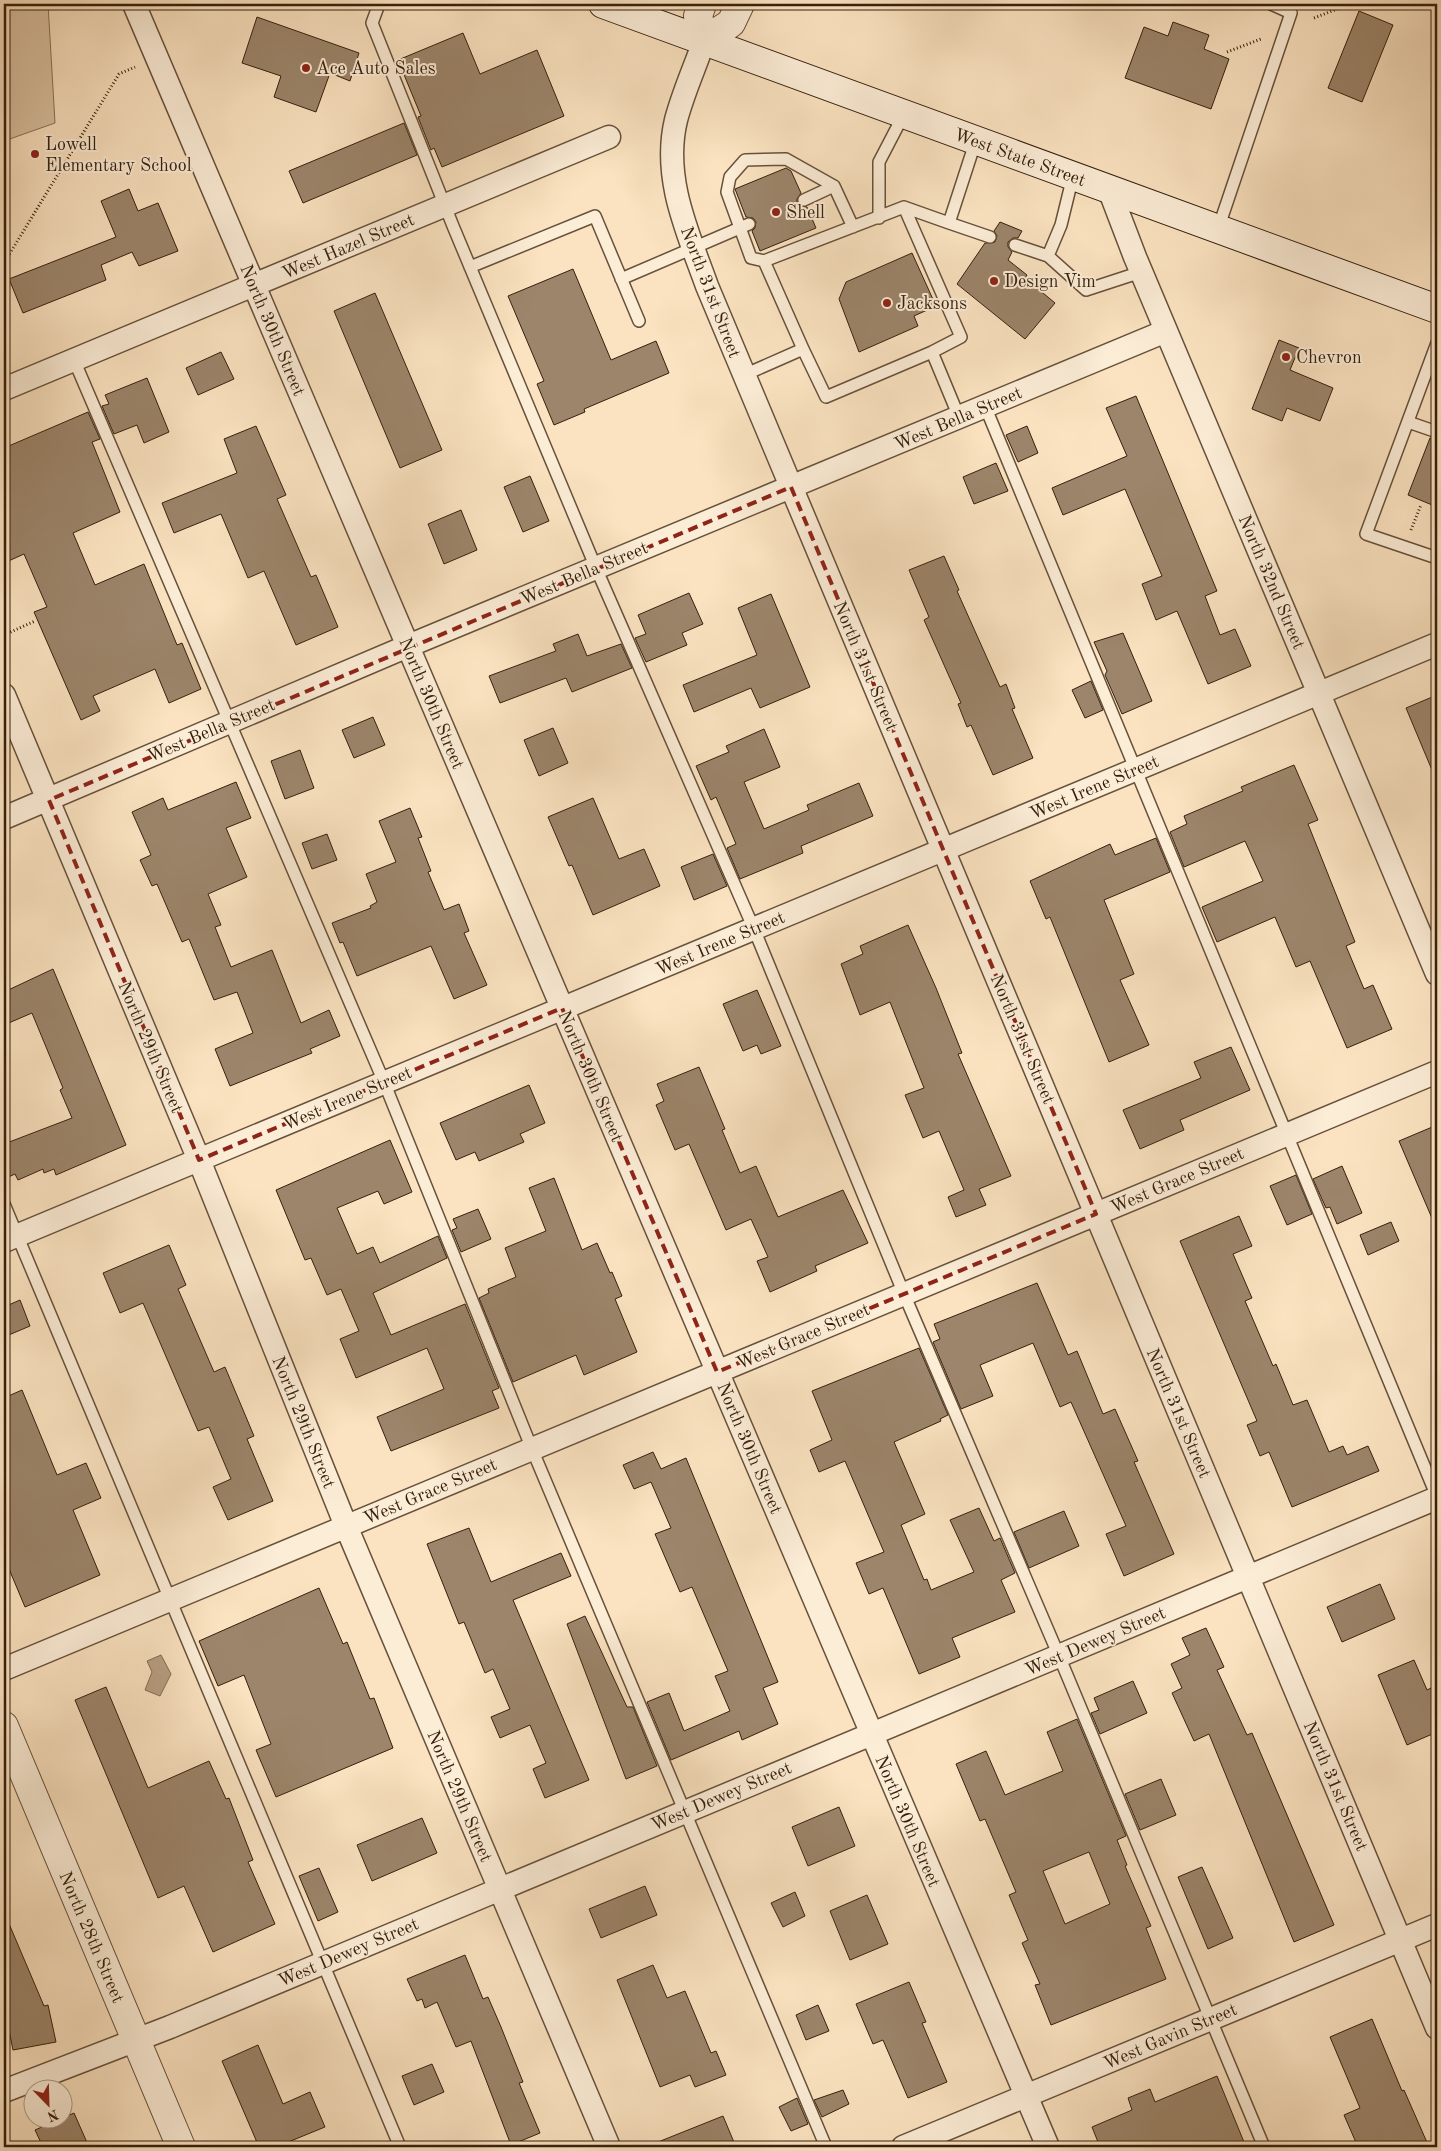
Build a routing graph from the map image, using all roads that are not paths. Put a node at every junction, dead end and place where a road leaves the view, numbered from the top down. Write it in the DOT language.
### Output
graph roads {
  1 [pos="134,4"];
  2 [pos="379,4"];
  3 [pos="603,4"];
  4 [pos="702,4"];
  5 [pos="740,4"];
  6 [pos="1271,4"];
  7 [pos="704,41"];
  8 [pos="904,114"];
  9 [pos="609,136"];
  10 [pos="976,140"];
  11 [pos="1073,176"];
  12 [pos="834,186"];
  13 [pos="1109,189"];
  14 [pos="804,200"];
  15 [pos="444,206"];
  16 [pos="904,207"];
  17 [pos="879,218"];
  18 [pos="949,223"];
  19 [pos="745,226"];
  20 [pos="853,227"];
  21 [pos="1218,229"];
  22 [pos="990,237"];
  23 [pos="1015,245"];
  24 [pos="694,249"];
  25 [pos="1048,256"];
  26 [pos="764,261"];
  27 [pos="470,267"];
  28 [pos="1141,272"];
  29 [pos="621,280"];
  30 [pos="254,285"];
  31 [pos="1437,309"];
  32 [pos="639,321"];
  33 [pos="1166,331"];
  34 [pos="1437,343"];
  35 [pos="803,349"];
  36 [pos="932,352"];
  37 [pos="74,360"];
  38 [pos="744,375"];
  39 [pos="4,389"];
  40 [pos="985,406"];
  41 [pos="959,417"];
  42 [pos="1408,422"];
  43 [pos="1437,432"];
  44 [pos="791,487"];
  45 [pos="1437,558"];
  46 [pos="596,568"];
  47 [pos="1437,644"];
  48 [pos="408,646"];
  49 [pos="1319,693"];
  50 [pos="4,695"];
  51 [pos="229,721"];
  52 [pos="1134,770"];
  53 [pos="49,800"];
  54 [pos="4,818"];
  55 [pos="943,850"];
  56 [pos="754,929"];
  57 [pos="1437,974"];
  58 [pos="562,1008"];
  59 [pos="1437,1072"];
  60 [pos="384,1082"];
  61 [pos="1286,1134"];
  62 [pos="199,1160"];
  63 [pos="4,1204"];
  64 [pos="1096,1214"];
  65 [pos="10,1238"];
  66 [pos="904,1294"];
  67 [pos="717,1372"];
  68 [pos="532,1449"];
  69 [pos="1437,1498"];
  70 [pos="346,1526"];
  71 [pos="1248,1577"];
  72 [pos="171,1599"];
  73 [pos="1059,1656"];
  74 [pos="4,1669"];
  75 [pos="4,1726"];
  76 [pos="872,1734"];
  77 [pos="684,1812"];
  78 [pos="500,1889"];
  79 [pos="1437,1925"];
  80 [pos="1400,1940"];
  81 [pos="322,1963"];
  82 [pos="1209,2020"];
  83 [pos="1437,2028"];
  84 [pos="136,2041"];
  85 [pos="4,2091"];
  86 [pos="1026,2096"];
  87 [pos="181,2147"];
  88 [pos="400,2147"];
  89 [pos="609,2147"];
  90 [pos="826,2147"];
  91 [pos="903,2147"];
  92 [pos="1048,2147"];
  93 [pos="1264,2147"];
  1 -- 30 [label="street, North 30th Street"];
  2 -- 15 [label="lane"];
  3 -- 7 [label="main road, West State Street"];
  4 -- 7 [label="main road"];
  5 -- 7 [label="main road"];
  6 -- 21 [label="lane"];
  7 -- 8 [label="main road, West State Street"];
  7 -- 24 [label="street, North 31st Street"];
  8 -- 10 [label="main road, West State Street"];
  8 -- 17 [label="lane"];
  9 -- 15 [label="street, West Hazel Street"];
  10 -- 11 [label="main road, West State Street"];
  10 -- 18 [label="lane"];
  11 -- 13 [label="main road, West State Street"];
  11 -- 25 [label="lane"];
  12 -- 14 [label="lane"];
  12 -- 19 [label="lane"];
  12 -- 20 [label="lane"];
  13 -- 21 [label="main road, West State Street"];
  13 -- 28 [label="street, North 32nd Street"];
  15 -- 27 [label="lane"];
  15 -- 30 [label="street, West Hazel Street"];
  16 -- 17 [label="lane"];
  16 -- 18 [label="lane"];
  16 -- 36 [label="lane"];
  17 -- 20 [label="lane"];
  18 -- 22 [label="lane"];
  19 -- 24 [label="lane"];
  19 -- 26 [label="lane"];
  20 -- 26 [label="lane"];
  21 -- 31 [label="main road, West State Street"];
  23 -- 25 [label="lane"];
  24 -- 29 [label="lane"];
  24 -- 38 [label="street, North 31st Street"];
  25 -- 28 [label="lane"];
  26 -- 35 [label="lane"];
  27 -- 29 [label="lane"];
  27 -- 46 [label="lane"];
  28 -- 33 [label="street, North 32nd Street"];
  29 -- 32 [label="lane"];
  30 -- 37 [label="street, West Hazel Street"];
  30 -- 48 [label="street, North 30th Street"];
  33 -- 40 [label="street, West Bella Street"];
  33 -- 49 [label="street, North 32nd Street"];
  34 -- 42 [label="lane"];
  35 -- 36 [label="lane"];
  35 -- 38 [label="lane"];
  36 -- 41 [label="lane"];
  37 -- 39 [label="street, West Hazel Street"];
  37 -- 51 [label="lane"];
  38 -- 44 [label="street, North 31st Street"];
  40 -- 41 [label="street, West Bella Street"];
  40 -- 52 [label="lane"];
  41 -- 44 [label="street, West Bella Street"];
  42 -- 43 [label="lane"];
  42 -- 45 [label="lane"];
  44 -- 46 [label="street, West Bella Street"];
  44 -- 55 [label="street, North 31st Street"];
  46 -- 48 [label="street, West Bella Street"];
  46 -- 56 [label="lane"];
  47 -- 49 [label="street, West Irene Street"];
  48 -- 51 [label="street, West Bella Street"];
  48 -- 58 [label="street, North 30th Street"];
  49 -- 52 [label="street, West Irene Street"];
  49 -- 57 [label="street, North 32nd Street"];
  50 -- 53 [label="street, North 29th Street"];
  51 -- 53 [label="street, West Bella Street"];
  51 -- 60 [label="lane"];
  52 -- 55 [label="street, West Irene Street"];
  52 -- 61 [label="lane"];
  53 -- 54 [label="street, West Bella Street"];
  53 -- 62 [label="street, North 29th Street"];
  55 -- 56 [label="street, West Irene Street"];
  55 -- 64 [label="street, North 31st Street"];
  56 -- 58 [label="street, West Irene Street"];
  56 -- 66 [label="lane"];
  58 -- 60 [label="street, West Irene Street"];
  58 -- 67 [label="street, North 30th Street"];
  59 -- 61 [label="street, West Grace Street"];
  60 -- 62 [label="street, West Irene Street"];
  60 -- 68 [label="lane"];
  61 -- 64 [label="street, West Grace Street"];
  61 -- 69 [label="lane"];
  62 -- 65 [label="street, West Irene Street"];
  62 -- 70 [label="street, North 29th Street"];
  63 -- 65 [label="lane"];
  64 -- 66 [label="street, West Grace Street"];
  64 -- 71 [label="street, North 31st Street"];
  65 -- 72 [label="lane"];
  66 -- 67 [label="street, West Grace Street"];
  66 -- 73 [label="lane"];
  67 -- 68 [label="street, West Grace Street"];
  67 -- 76 [label="street, North 30th Street"];
  68 -- 70 [label="street, West Grace Street"];
  68 -- 77 [label="lane"];
  69 -- 71 [label="street, West Dewey Street"];
  70 -- 72 [label="street, West Grace Street"];
  70 -- 78 [label="street, North 29th Street"];
  71 -- 73 [label="street, West Dewey Street"];
  71 -- 80 [label="street, North 31st Street"];
  72 -- 74 [label="street, West Grace Street"];
  72 -- 81 [label="lane"];
  73 -- 76 [label="street, West Dewey Street"];
  73 -- 82 [label="lane"];
  75 -- 84 [label="main road, North 28th Street"];
  76 -- 77 [label="street, West Dewey Street"];
  76 -- 86 [label="street, North 30th Street"];
  77 -- 78 [label="street, West Dewey Street"];
  77 -- 90 [label="lane"];
  78 -- 81 [label="street, West Dewey Street"];
  78 -- 89 [label="street, North 29th Street"];
  79 -- 80 [label="street, West Gavin Street"];
  80 -- 82 [label="street, West Gavin Street"];
  80 -- 83 [label="street, North 31st Street"];
  81 -- 84 [label="street, West Dewey Street"];
  81 -- 88 [label="lane"];
  82 -- 86 [label="street, West Gavin Street"];
  82 -- 93 [label="lane"];
  84 -- 85 [label="street, West Dewey Street"];
  84 -- 87 [label="main road, North 28th Street"];
  86 -- 91 [label="street, West Gavin Street"];
  86 -- 92 [label="street, North 30th Street"];
}
